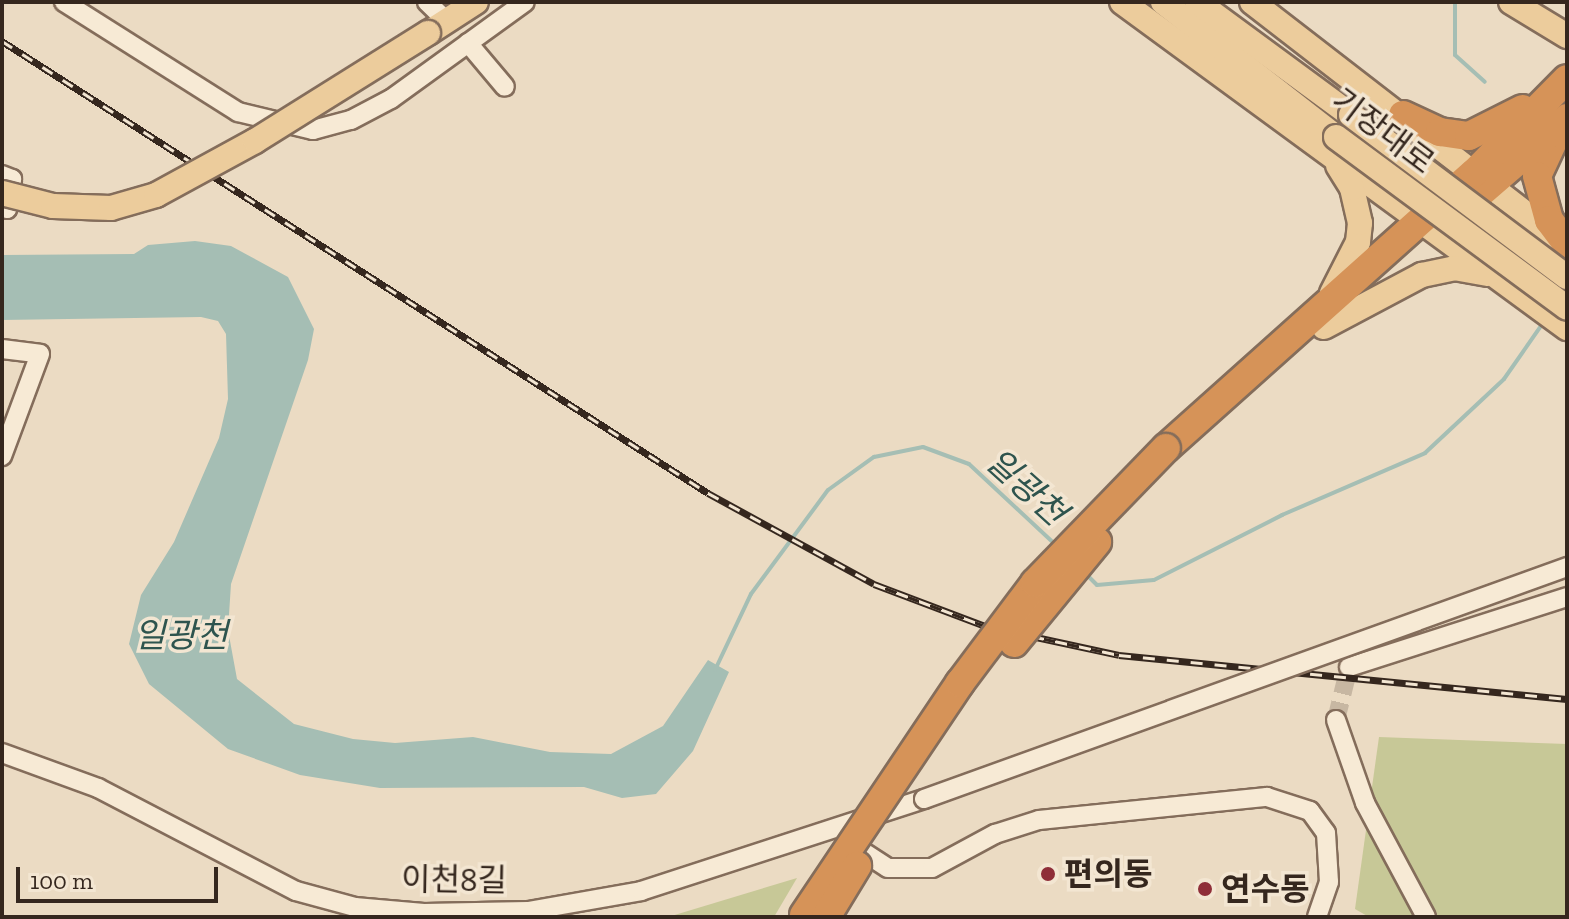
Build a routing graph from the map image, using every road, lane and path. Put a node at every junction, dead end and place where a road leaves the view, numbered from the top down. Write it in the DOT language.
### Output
graph roads {
  1 [pos="64,2"];
  2 [pos="427,2"];
  3 [pos="476,2"];
  4 [pos="525,2"];
  5 [pos="1122,2"];
  6 [pos="1163,2"];
  7 [pos="1197,2"];
  8 [pos="1252,2"];
  9 [pos="1511,2"];
  10 [pos="438,27"];
  11 [pos="1567,36"];
  12 [pos="468,43"];
  13 [pos="1561,85"];
  14 [pos="505,87"];
  15 [pos="1403,115"];
  16 [pos="1567,118"];
  17 [pos="1335,160"];
  18 [pos="2,175"];
  19 [pos="1482,179"];
  20 [pos="2,193"];
  21 [pos="2,208"];
  22 [pos="1429,226"];
  23 [pos="1542,227"];
  24 [pos="1567,245"];
  25 [pos="1567,277"];
  26 [pos="1497,279"];
  27 [pos="1567,308"];
  28 [pos="1324,317"];
  29 [pos="1567,328"];
  30 [pos="2,349"];
  31 [pos="2,456"];
  32 [pos="1567,567"];
  33 [pos="1567,597"];
  34 [pos="1349,667"];
  35 [pos="1336,720"];
  36 [pos="2,753"];
  37 [pos="831,831"];
  38 [pos="811,916"];
  39 [pos="1317,917"];
  40 [pos="1426,917"];
  1 -- 12 [label="street"];
  2 -- 10 [label="street"];
  3 -- 10 [label="main road"];
  4 -- 12 [label="street"];
  5 -- 17 [label="main road"];
  6 -- 27 [label="main road, 기장대로, bridge"];
  7 -- 25 [label="main road, 기장대로, bridge"];
  8 -- 15 [label="main road"];
  9 -- 11 [label="main road"];
  10 -- 20 [label="main road, bridge"];
  12 -- 14 [label="street"];
  13 -- 15 [label="highway"];
  13 -- 19 [label="highway"];
  15 -- 17 [label="main road"];
  15 -- 19 [label="main road"];
  16 -- 19 [label="highway"];
  16 -- 24 [label="highway"];
  17 -- 22 [label="main road"];
  17 -- 28 [label="main road"];
  18 -- 21 [label="street"];
  19 -- 22 [label="highway"];
  19 -- 23 [label="main road"];
  22 -- 26 [label="main road"];
  22 -- 28 [label="highway"];
  23 -- 24 [label="main road"];
  23 -- 26 [label="main road"];
  26 -- 28 [label="main road"];
  26 -- 29 [label="main road"];
  28 -- 38 [label="highway, bridge"];
  30 -- 31 [label="street"];
  32 -- 37 [label="street, 이천8길, bridge"];
  33 -- 34 [label="street"];
  35 -- 40 [label="street"];
  36 -- 37 [label="street, 이천8길"];
  37 -- 39 [label="street"];
}
